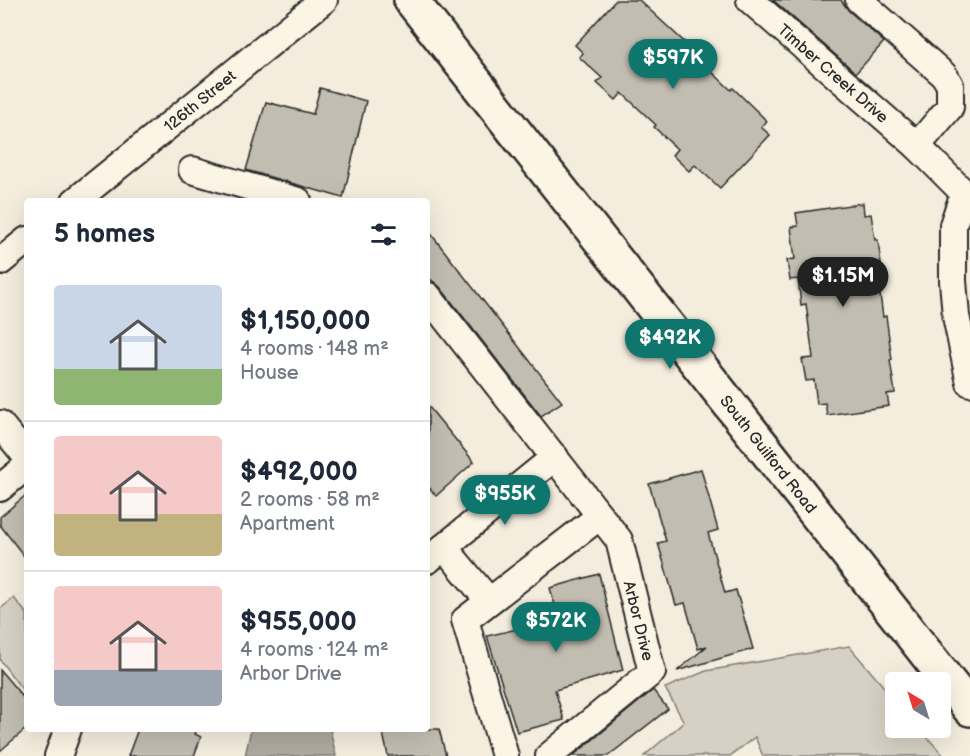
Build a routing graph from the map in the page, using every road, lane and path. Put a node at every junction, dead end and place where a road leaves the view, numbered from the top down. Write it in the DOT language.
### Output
graph roads {
  1 [pos="324,0"];
  2 [pos="411,0"];
  3 [pos="750,0"];
  4 [pos="859,0"];
  5 [pos="917,146"];
  6 [pos="192,170"];
  7 [pos="967,194"];
  8 [pos="79,198"];
  9 [pos="288,198"];
  10 [pos="24,242"];
  11 [pos="0,262"];
  12 [pos="430,299"];
  13 [pos="970,383"];
  14 [pos="0,424"];
  15 [pos="24,453"];
  16 [pos="555,457"];
  17 [pos="24,468"];
  18 [pos="0,488"];
  19 [pos="600,516"];
  20 [pos="436,553"];
  21 [pos="489,601"];
  22 [pos="970,709"];
  23 [pos="67,732"];
  24 [pos="58,756"];
  25 [pos="505,756"];
  26 [pos="549,756"];
  1 -- 8 [label="street, 126th Street"];
  2 -- 22 [label="main road, South Guilford Road"];
  3 -- 5 [label="street, Timber Creek Drive"];
  4 -- 5 [label="street"];
  5 -- 7 [label="street, Timber Creek Drive"];
  6 -- 9 [label="street"];
  7 -- 13 [label="street, Timber Creek Drive"];
  10 -- 11 [label="street"];
  12 -- 16 [label="street, Arbor Drive"];
  14 -- 15 [label="street"];
  16 -- 19 [label="street, Arbor Drive"];
  16 -- 20 [label="street"];
  17 -- 18 [label="street"];
  19 -- 21 [label="street"];
  19 -- 26 [label="street, Arbor Drive"];
  20 -- 21 [label="street"];
  21 -- 25 [label="street"];
  23 -- 24 [label="street"];
}
